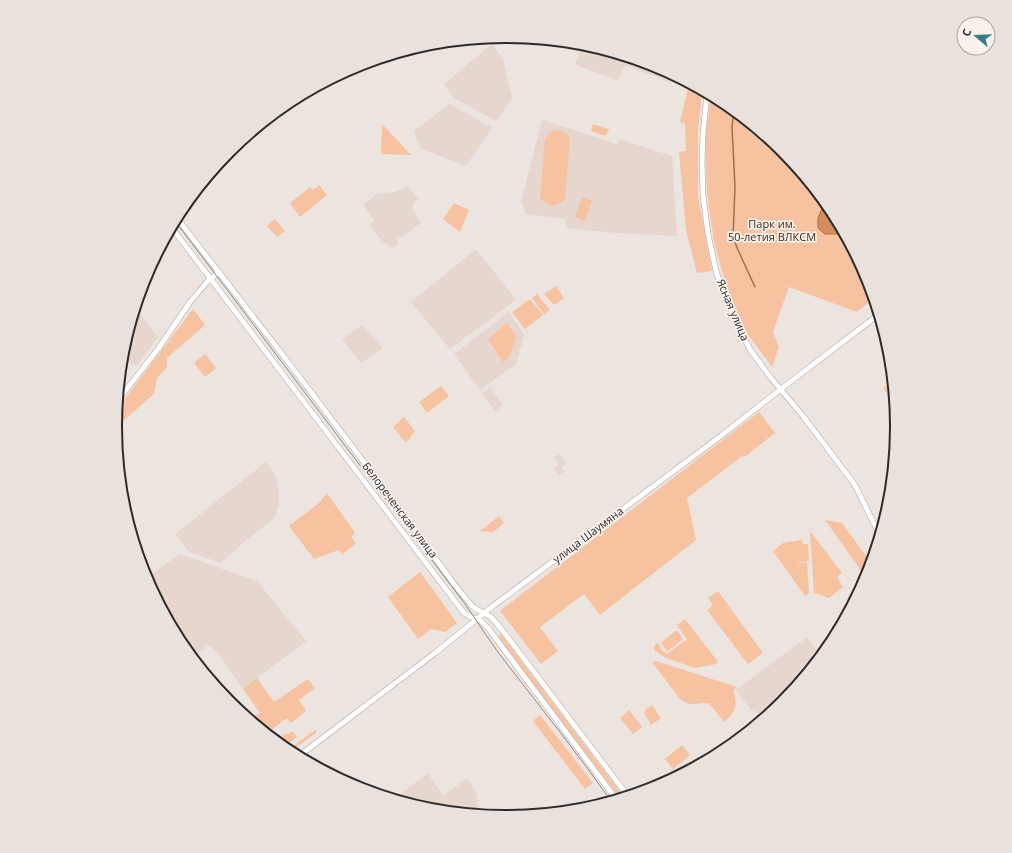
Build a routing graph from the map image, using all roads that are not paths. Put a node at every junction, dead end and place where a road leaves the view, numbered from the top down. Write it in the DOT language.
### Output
graph roads {
  1 [pos="706,100"];
  2 [pos="181,223"];
  3 [pos="175,233"];
  4 [pos="219,272"];
  5 [pos="211,279"];
  6 [pos="874,318"];
  7 [pos="781,389"];
  8 [pos="124,392"];
  9 [pos="876,526"];
  10 [pos="485,613"];
  11 [pos="478,619"];
  12 [pos="304,752"];
  13 [pos="624,791"];
  14 [pos="613,795"];
  1 -- 7 [label="street, Ясная улица"];
  2 -- 4 [label="street, Белореченская улица"];
  3 -- 5 [label="street, Белореченская улица"];
  4 -- 5 [label="street"];
  4 -- 10 [label="street, Белореченская улица"];
  5 -- 8 [label="street"];
  5 -- 11 [label="street, Белореченская улица"];
  6 -- 7 [label="street, улица Шаумяна"];
  7 -- 9 [label="street, Ясная улица"];
  7 -- 10 [label="street, улица Шаумяна"];
  10 -- 11 [label="street, улица Шаумяна"];
  10 -- 13 [label="street, Белореченская улица"];
  11 -- 12 [label="street, улица Шаумяна"];
  11 -- 14 [label="street, Белореченская улица"];
}
